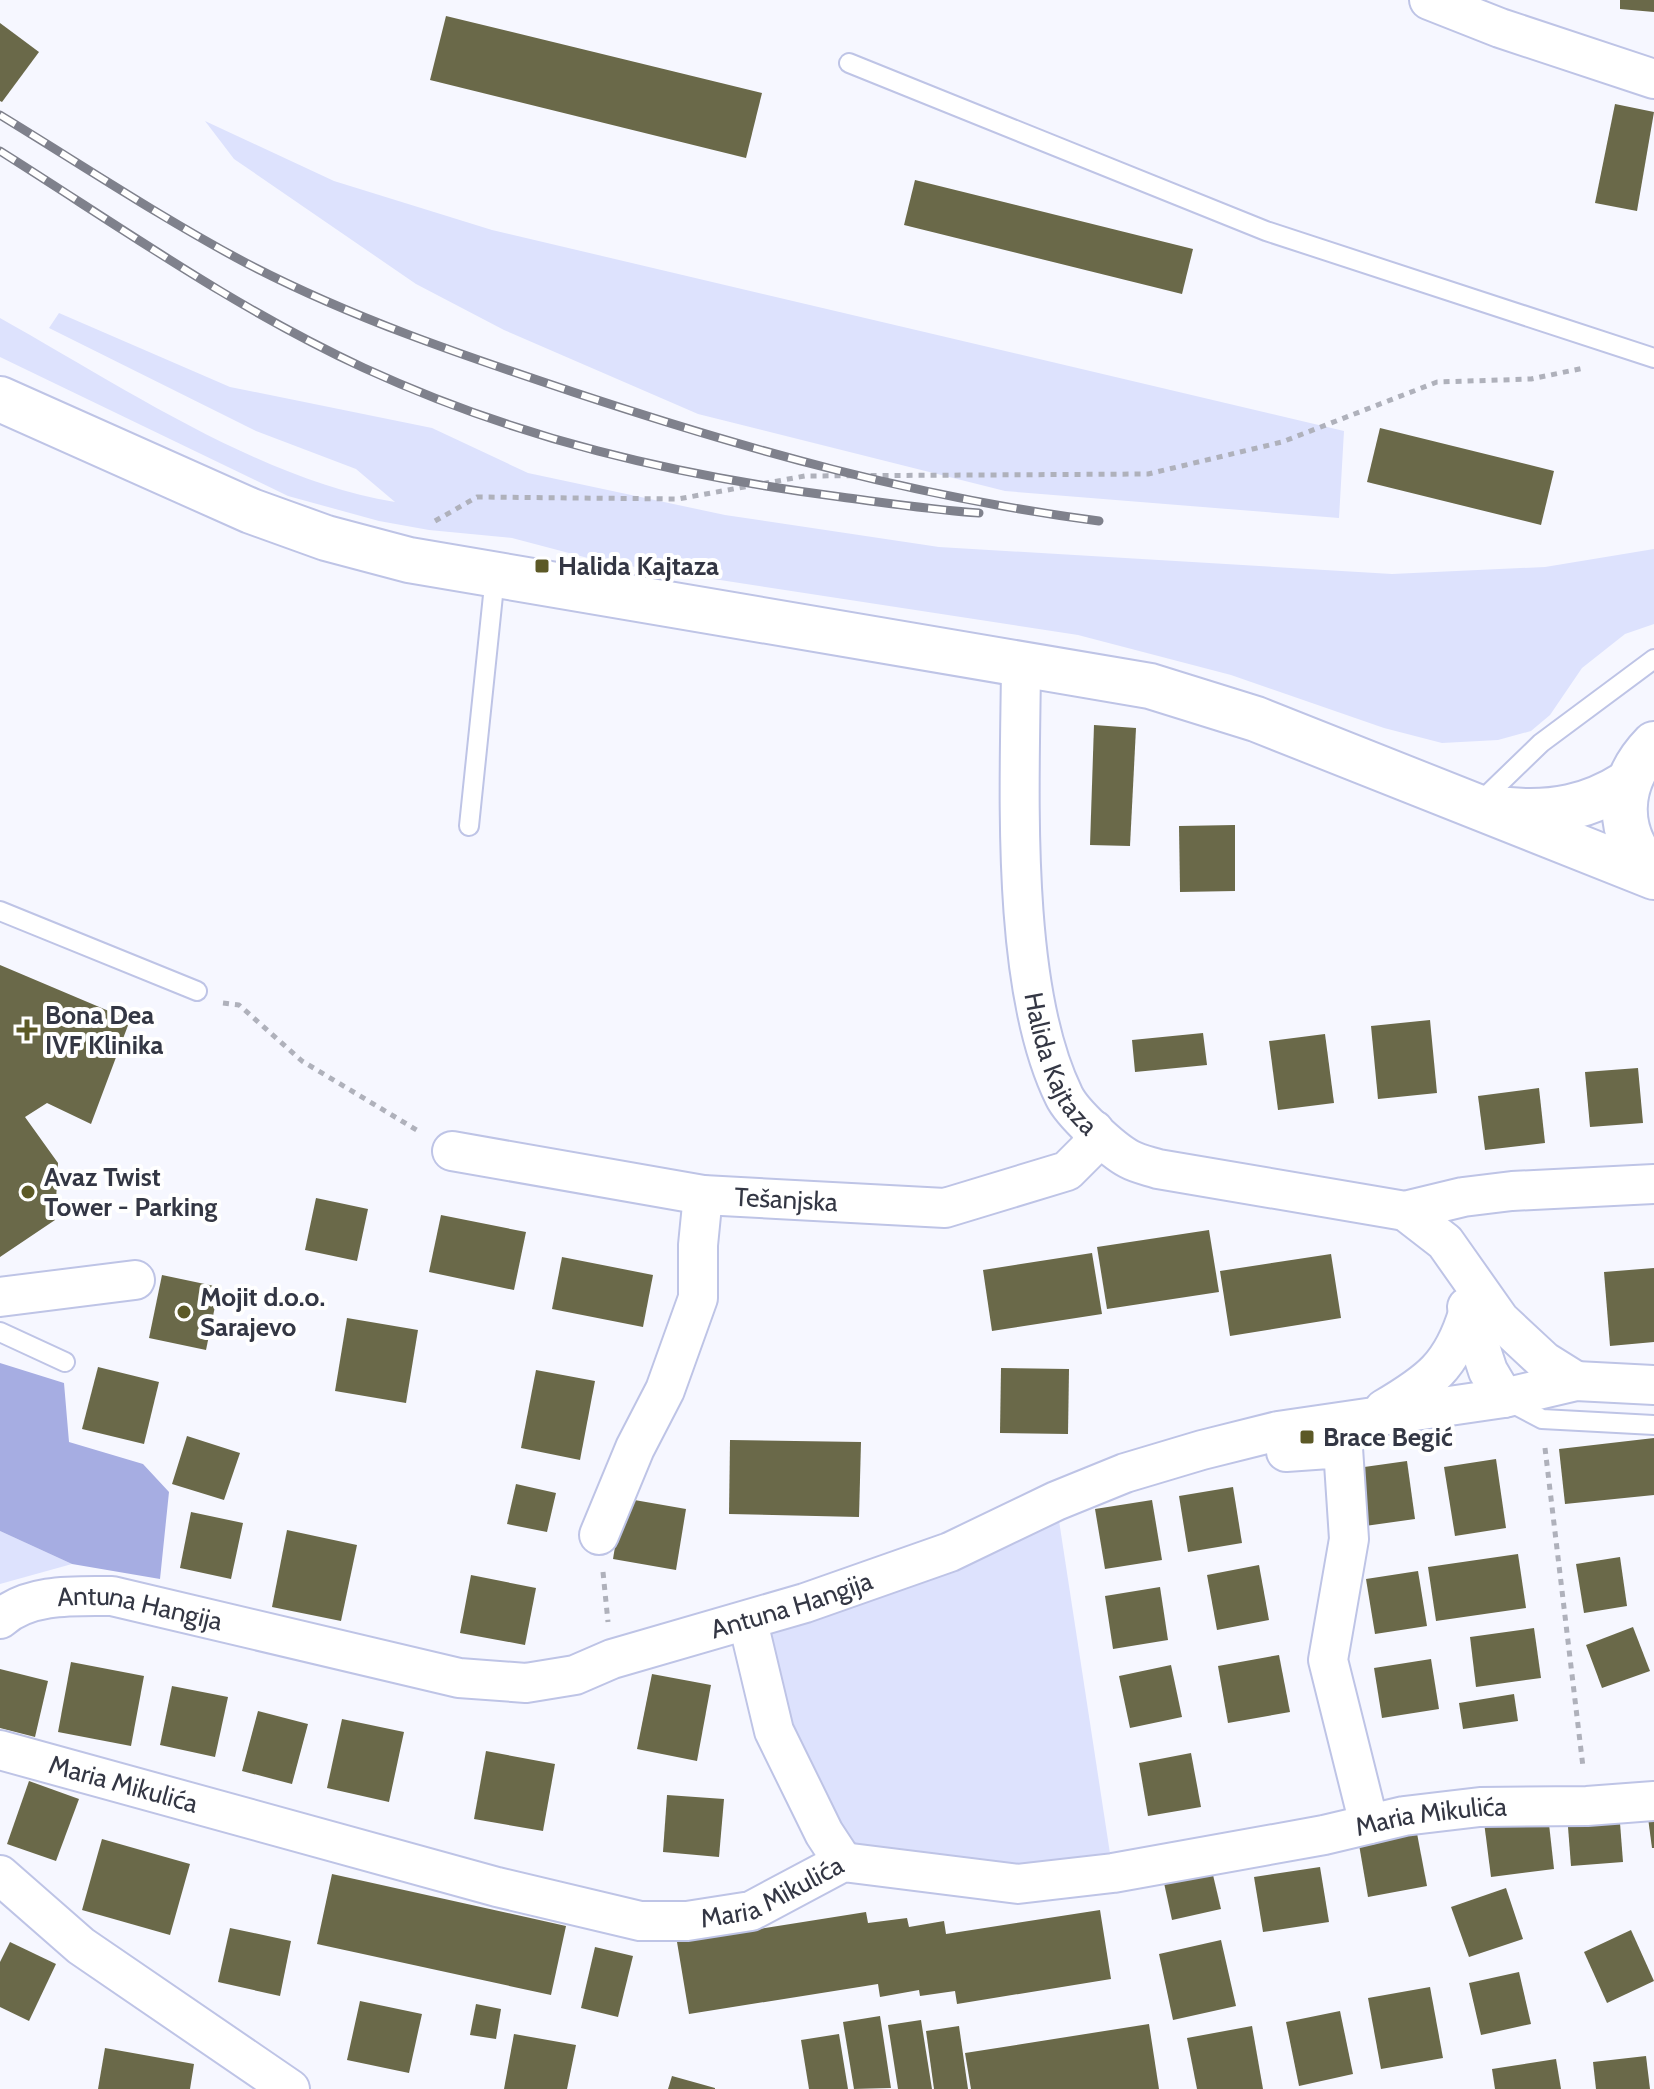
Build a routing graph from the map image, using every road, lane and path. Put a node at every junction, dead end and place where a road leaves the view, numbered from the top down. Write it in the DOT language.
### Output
graph roads {
  1 [pos="1429,0"];
  2 [pos="849,63"];
  3 [pos="1654,79"];
  4 [pos="1649,356"];
  5 [pos="0,399"];
  6 [pos="409,560"];
  7 [pos="495,576"];
  8 [pos="1654,659"];
  9 [pos="1021,666"];
  10 [pos="1654,744"];
  11 [pos="1627,783"];
  12 [pos="1478,807"];
  13 [pos="469,826"];
  14 [pos="1654,875"];
  15 [pos="0,911"];
  16 [pos="197,991"];
  17 [pos="1094,1130"];
  18 [pos="452,1151"];
  19 [pos="1654,1184"];
  20 [pos="703,1195"];
  21 [pos="1405,1211"];
  22 [pos="1460,1260"];
  23 [pos="135,1280"];
  24 [pos="0,1297"];
  25 [pos="1468,1313"];
  26 [pos="0,1332"];
  27 [pos="65,1362"];
  28 [pos="1576,1381"];
  29 [pos="1654,1385"];
  30 [pos="1504,1398"];
  31 [pos="1371,1417"];
  32 [pos="1542,1419"];
  33 [pos="1654,1425"];
  34 [pos="1125,1473"];
  35 [pos="599,1535"];
  36 [pos="0,1619"];
  37 [pos="748,1622"];
  38 [pos="612,1659"];
  39 [pos="0,1750"];
  40 [pos="1654,1801"];
  41 [pos="1587,1806"];
  42 [pos="1369,1824"];
  43 [pos="843,1862"];
  44 [pos="0,1875"];
  45 [pos="290,2089"];
  1 -- 3 [label="street"];
  2 -- 4 [label="lane"];
  4 -- 6 [label="path"];
  5 -- 6 [label="main road"];
  6 -- 7 [label="main road"];
  7 -- 9 [label="main road"];
  7 -- 13 [label="lane"];
  8 -- 12 [label="lane"];
  9 -- 12 [label="main road"];
  9 -- 17 [label="street, Halida Kajtaza"];
  10 -- 11 [label="main road"];
  11 -- 12 [label="main road"];
  11 -- 14 [label="main road"];
  12 -- 14 [label="main road"];
  15 -- 16 [label="lane"];
  16 -- 18 [label="path"];
  17 -- 20 [label="street, Tešanjska"];
  17 -- 21 [label="street, Halida Kajtaza"];
  18 -- 20 [label="street, Tešanjska"];
  19 -- 21 [label="street, Halida Kajtaza"];
  20 -- 35 [label="street"];
  21 -- 22 [label="street, Halida Kajtaza"];
  22 -- 25 [label="street"];
  22 -- 28 [label="street, Halida Kajtaza"];
  23 -- 24 [label="street"];
  25 -- 30 [label="street"];
  25 -- 31 [label="street"];
  26 -- 27 [label="lane"];
  28 -- 29 [label="street"];
  28 -- 30 [label="street, Antuna Hangija"];
  30 -- 31 [label="street, Antuna Hangija"];
  30 -- 32 [label="lane"];
  31 -- 34 [label="street, Antuna Hangija"];
  32 -- 33 [label="lane"];
  32 -- 41 [label="path"];
  34 -- 37 [label="street, Antuna Hangija"];
  34 -- 42 [label="street"];
  35 -- 38 [label="path"];
  36 -- 38 [label="street, Antuna Hangija"];
  37 -- 38 [label="street, Antuna Hangija"];
  37 -- 43 [label="street"];
  39 -- 43 [label="street, Maria Mikulića"];
  40 -- 41 [label="street, Maria Mikulića"];
  41 -- 42 [label="street, Maria Mikulića"];
  42 -- 43 [label="street, Maria Mikulića"];
  44 -- 45 [label="street"];
}
